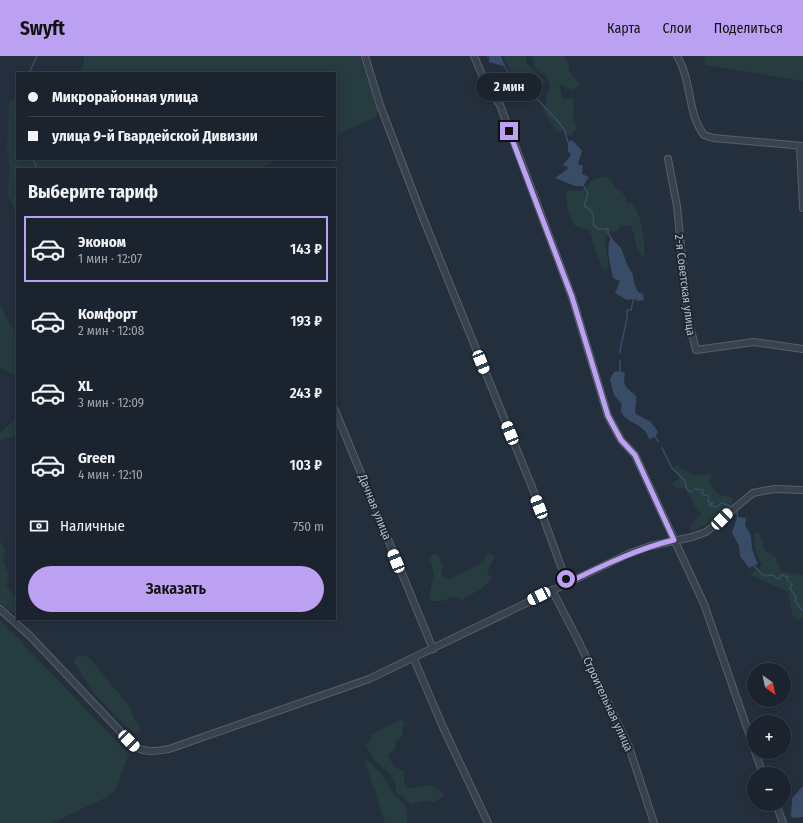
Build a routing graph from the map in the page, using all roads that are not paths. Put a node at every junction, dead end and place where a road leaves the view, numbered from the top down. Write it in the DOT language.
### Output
graph roads {
  1 [pos="365,56"];
  2 [pos="474,56"];
  3 [pos="677,56"];
  4 [pos="802,146"];
  5 [pos="668,159"];
  6 [pos="803,208"];
  7 [pos="803,349"];
  8 [pos="336,412"];
  9 [pos="803,490"];
  10 [pos="674,540"];
  11 [pos="567,583"];
  12 [pos="552,590"];
  13 [pos="0,609"];
  14 [pos="433,649"];
  15 [pos="414,659"];
  16 [pos="747,728"];
  17 [pos="779,811"];
  18 [pos="488,823"];
  19 [pos="654,823"];
  20 [pos="783,823"];
  1 -- 11 [label="street"];
  2 -- 10 [label="street"];
  3 -- 4 [label="street"];
  4 -- 6 [label="street"];
  5 -- 7 [label="street, 2-я Советская улица"];
  8 -- 14 [label="street, Дачная улица"];
  9 -- 10 [label="street"];
  10 -- 11 [label="street"];
  10 -- 16 [label="street"];
  11 -- 12 [label="street"];
  12 -- 14 [label="street"];
  12 -- 19 [label="street, Строительная улица"];
  13 -- 15 [label="street"];
  14 -- 15 [label="street"];
  15 -- 18 [label="street"];
  17 -- 20 [label="street"];
}
